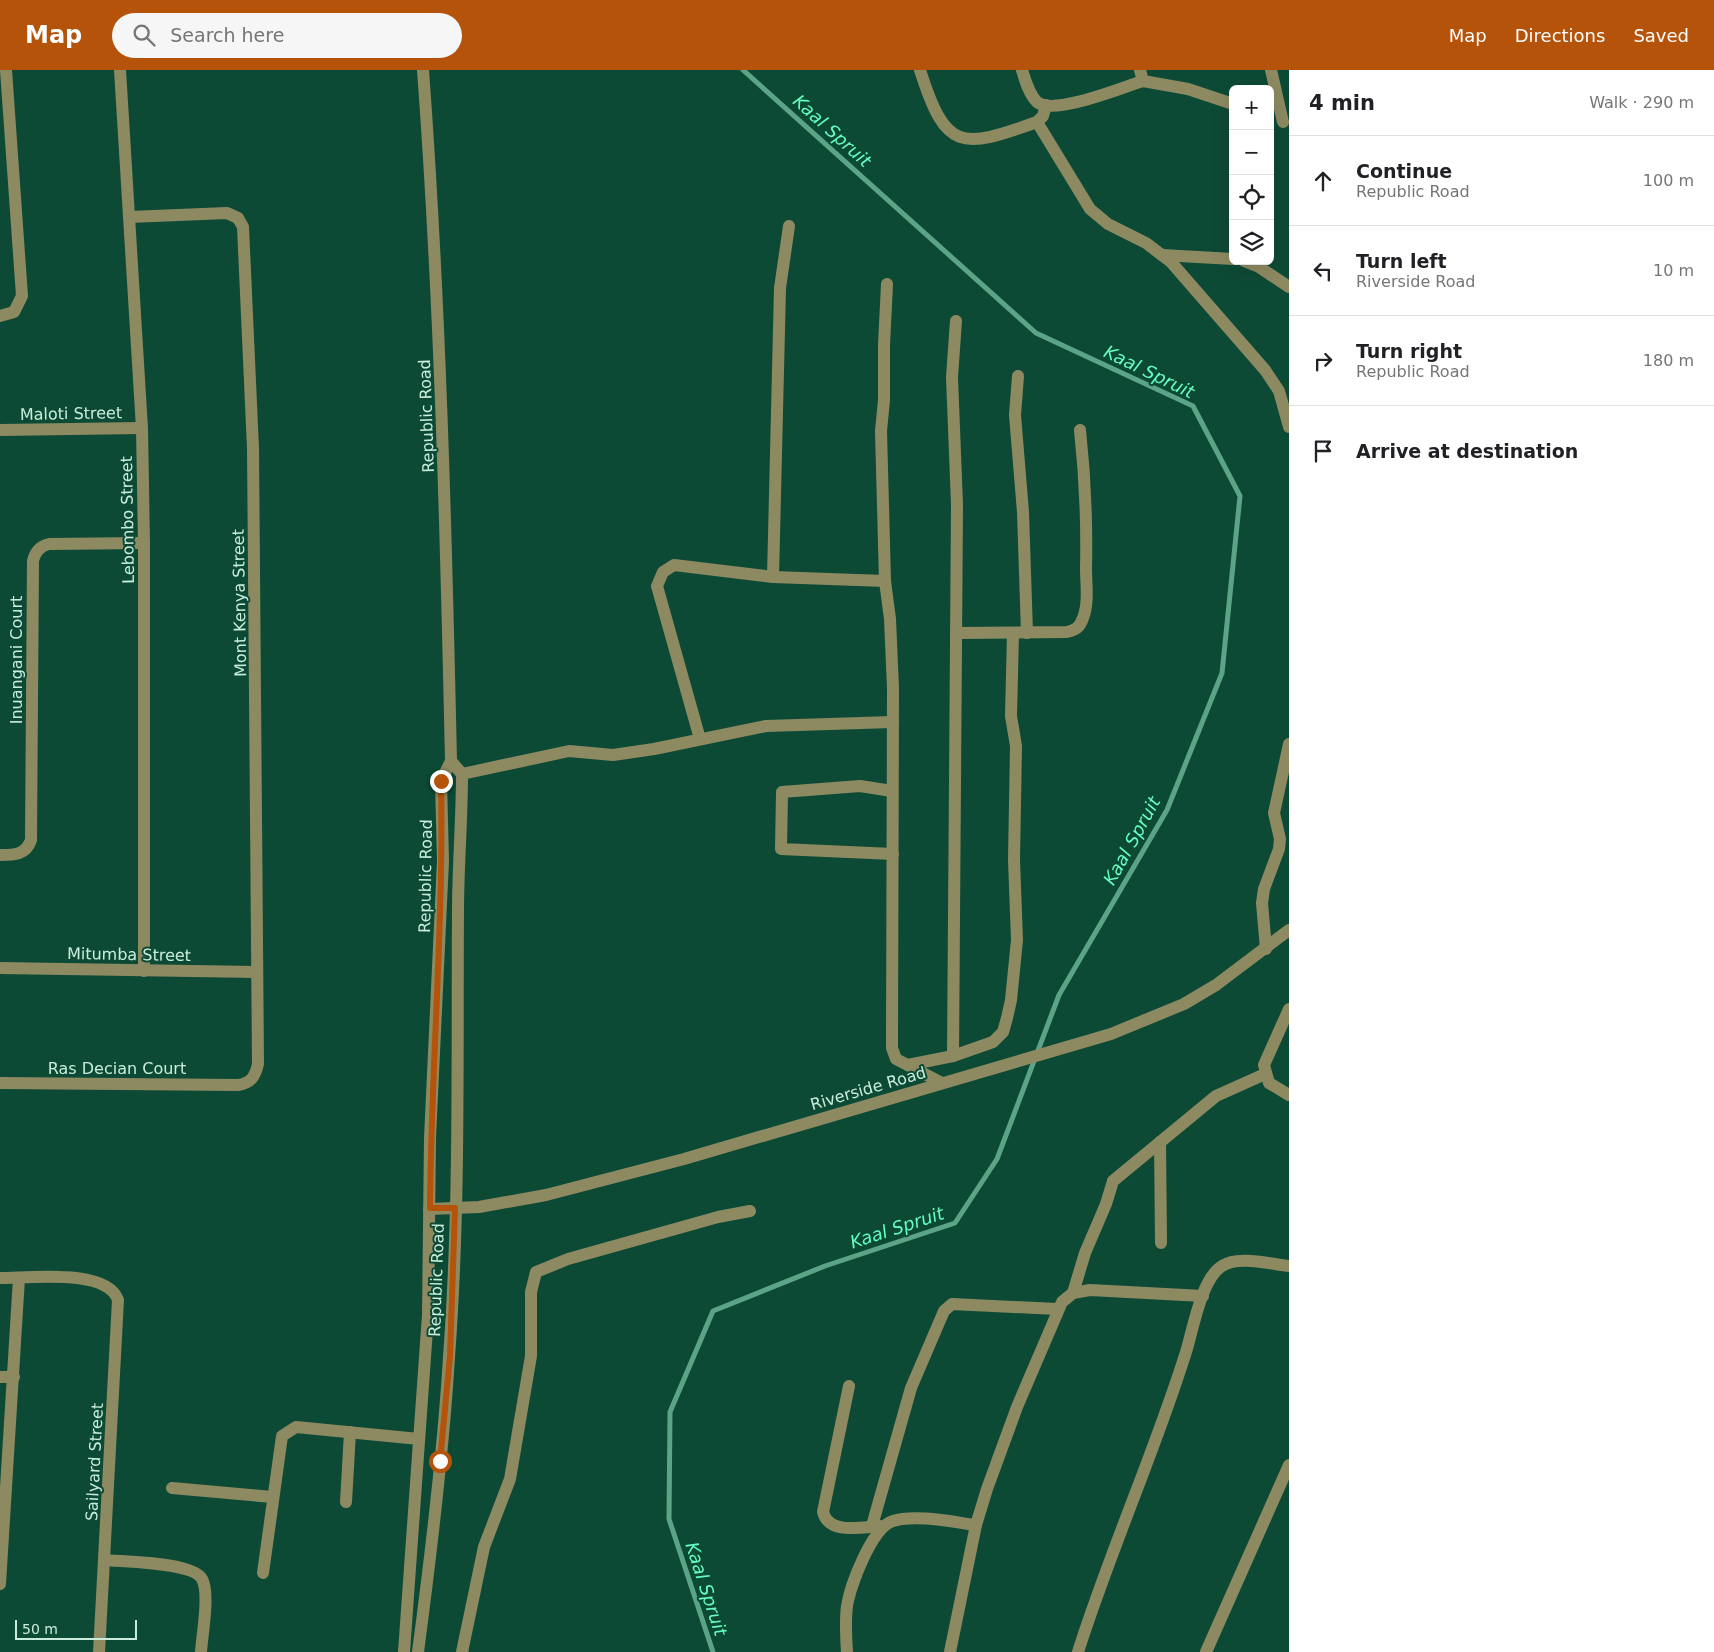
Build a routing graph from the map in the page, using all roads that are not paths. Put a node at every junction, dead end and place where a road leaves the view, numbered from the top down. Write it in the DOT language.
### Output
graph roads {
  1 [pos="6,70"];
  2 [pos="120,70"];
  3 [pos="423,70"];
  4 [pos="920,70"];
  5 [pos="1022,70"];
  6 [pos="1271,70"];
  7 [pos="1142,76"];
  8 [pos="1229,103"];
  9 [pos="1046,106"];
  10 [pos="1274,119"];
  11 [pos="1037,122"];
  12 [pos="1286,123"];
  13 [pos="129,218"];
  14 [pos="788,226"];
  15 [pos="1162,255"];
  16 [pos="1229,259"];
  17 [pos="1254,265"];
  18 [pos="887,284"];
  19 [pos="1289,286"];
  20 [pos="0,316"];
  21 [pos="956,321"];
  22 [pos="1018,376"];
  23 [pos="1289,426"];
  24 [pos="142,428"];
  25 [pos="0,430"];
  26 [pos="1080,430"];
  27 [pos="144,543"];
  28 [pos="773,577"];
  29 [pos="885,581"];
  30 [pos="1013,632"];
  31 [pos="956,633"];
  32 [pos="1027,633"];
  33 [pos="892,722"];
  34 [pos="700,739"];
  35 [pos="1289,744"];
  36 [pos="451,761"];
  37 [pos="462,774"];
  38 [pos="892,791"];
  39 [pos="893,854"];
  40 [pos="0,855"];
  41 [pos="1289,930"];
  42 [pos="1266,949"];
  43 [pos="0,968"];
  44 [pos="144,971"];
  45 [pos="257,972"];
  46 [pos="1289,1009"];
  47 [pos="953,1056"];
  48 [pos="908,1065"];
  49 [pos="1265,1074"];
  50 [pos="0,1083"];
  51 [pos="942,1083"];
  52 [pos="234,1085"];
  53 [pos="1289,1095"];
  54 [pos="1160,1142"];
  55 [pos="430,1208"];
  56 [pos="455,1208"];
  57 [pos="750,1211"];
  58 [pos="1162,1243"];
  59 [pos="1289,1266"];
  60 [pos="0,1278"];
  61 [pos="19,1278"];
  62 [pos="1073,1294"];
  63 [pos="1203,1296"];
  64 [pos="1057,1309"];
  65 [pos="0,1377"];
  66 [pos="14,1377"];
  67 [pos="849,1386"];
  68 [pos="350,1432"];
  69 [pos="419,1439"];
  70 [pos="1289,1465"];
  71 [pos="172,1488"];
  72 [pos="272,1497"];
  73 [pos="346,1502"];
  74 [pos="976,1525"];
  75 [pos="877,1526"];
  76 [pos="105,1560"];
  77 [pos="263,1573"];
  78 [pos="0,1584"];
  79 [pos="99,1652"];
  80 [pos="201,1652"];
  81 [pos="404,1652"];
  82 [pos="418,1652"];
  83 [pos="463,1652"];
  84 [pos="847,1652"];
  85 [pos="950,1652"];
  86 [pos="1078,1652"];
  87 [pos="1206,1652"];
  1 -- 20 [label="street"];
  2 -- 13 [label="street, Lebombo Street"];
  3 -- 36 [label="street, Republic Road"];
  4 -- 11 [label="street"];
  5 -- 9 [label="street"];
  6 -- 12 [label="street"];
  7 -- 8 [label="street"];
  7 -- 9 [label="street"];
  9 -- 11 [label="street"];
  10 -- 12 [label="street"];
  11 -- 15 [label="street"];
  13 -- 24 [label="street, Lebombo Street"];
  13 -- 45 [label="street, Mont Kenya Street"];
  14 -- 28 [label="street"];
  15 -- 16 [label="street"];
  15 -- 23 [label="street"];
  17 -- 19 [label="street"];
  18 -- 29 [label="street"];
  21 -- 31 [label="street"];
  22 -- 32 [label="street"];
  24 -- 25 [label="street, Maloti Street"];
  24 -- 27 [label="street, Lebombo Street"];
  26 -- 32 [label="street"];
  27 -- 40 [label="street, Inuangani Court"];
  27 -- 44 [label="street, Lebombo Street"];
  28 -- 29 [label="street"];
  28 -- 34 [label="street"];
  29 -- 33 [label="street"];
  30 -- 31 [label="street"];
  30 -- 32 [label="street"];
  30 -- 47 [label="street"];
  31 -- 47 [label="street"];
  33 -- 34 [label="street"];
  33 -- 38 [label="street"];
  34 -- 37 [label="street"];
  35 -- 42 [label="street"];
  36 -- 37 [label="street"];
  36 -- 55 [label="street, Republic Road"];
  37 -- 56 [label="street, Republic Road"];
  38 -- 39 [label="street"];
  38 -- 39 [label="street"];
  39 -- 48 [label="street"];
  41 -- 42 [label="street, Riverside Road"];
  42 -- 51 [label="street, Riverside Road"];
  43 -- 44 [label="street, Mitumba Street"];
  44 -- 45 [label="street, Mitumba Street"];
  45 -- 52 [label="street, Mont Kenya Street"];
  46 -- 49 [label="street"];
  47 -- 48 [label="street"];
  48 -- 51 [label="street"];
  49 -- 53 [label="street"];
  49 -- 54 [label="street"];
  50 -- 52 [label="street, Ras Decian Court"];
  51 -- 56 [label="street, Riverside Road"];
  54 -- 58 [label="street"];
  54 -- 62 [label="street"];
  55 -- 56 [label="street, Riverside Road"];
  55 -- 69 [label="street, Republic Road"];
  56 -- 82 [label="street, Republic Road"];
  57 -- 83 [label="street"];
  59 -- 63 [label="street"];
  60 -- 61 [label="street"];
  61 -- 66 [label="street"];
  61 -- 76 [label="street, Sailyard Street"];
  62 -- 63 [label="street"];
  62 -- 64 [label="street"];
  63 -- 86 [label="street"];
  64 -- 74 [label="street"];
  64 -- 75 [label="street"];
  65 -- 66 [label="street"];
  66 -- 78 [label="street"];
  67 -- 75 [label="street"];
  68 -- 69 [label="street"];
  68 -- 72 [label="street"];
  68 -- 73 [label="street"];
  69 -- 81 [label="street, Republic Road"];
  70 -- 87 [label="street"];
  71 -- 72 [label="street"];
  72 -- 77 [label="street"];
  74 -- 75 [label="street"];
  74 -- 85 [label="street"];
  75 -- 84 [label="street"];
  76 -- 79 [label="street, Sailyard Street"];
  76 -- 80 [label="street"];
}
